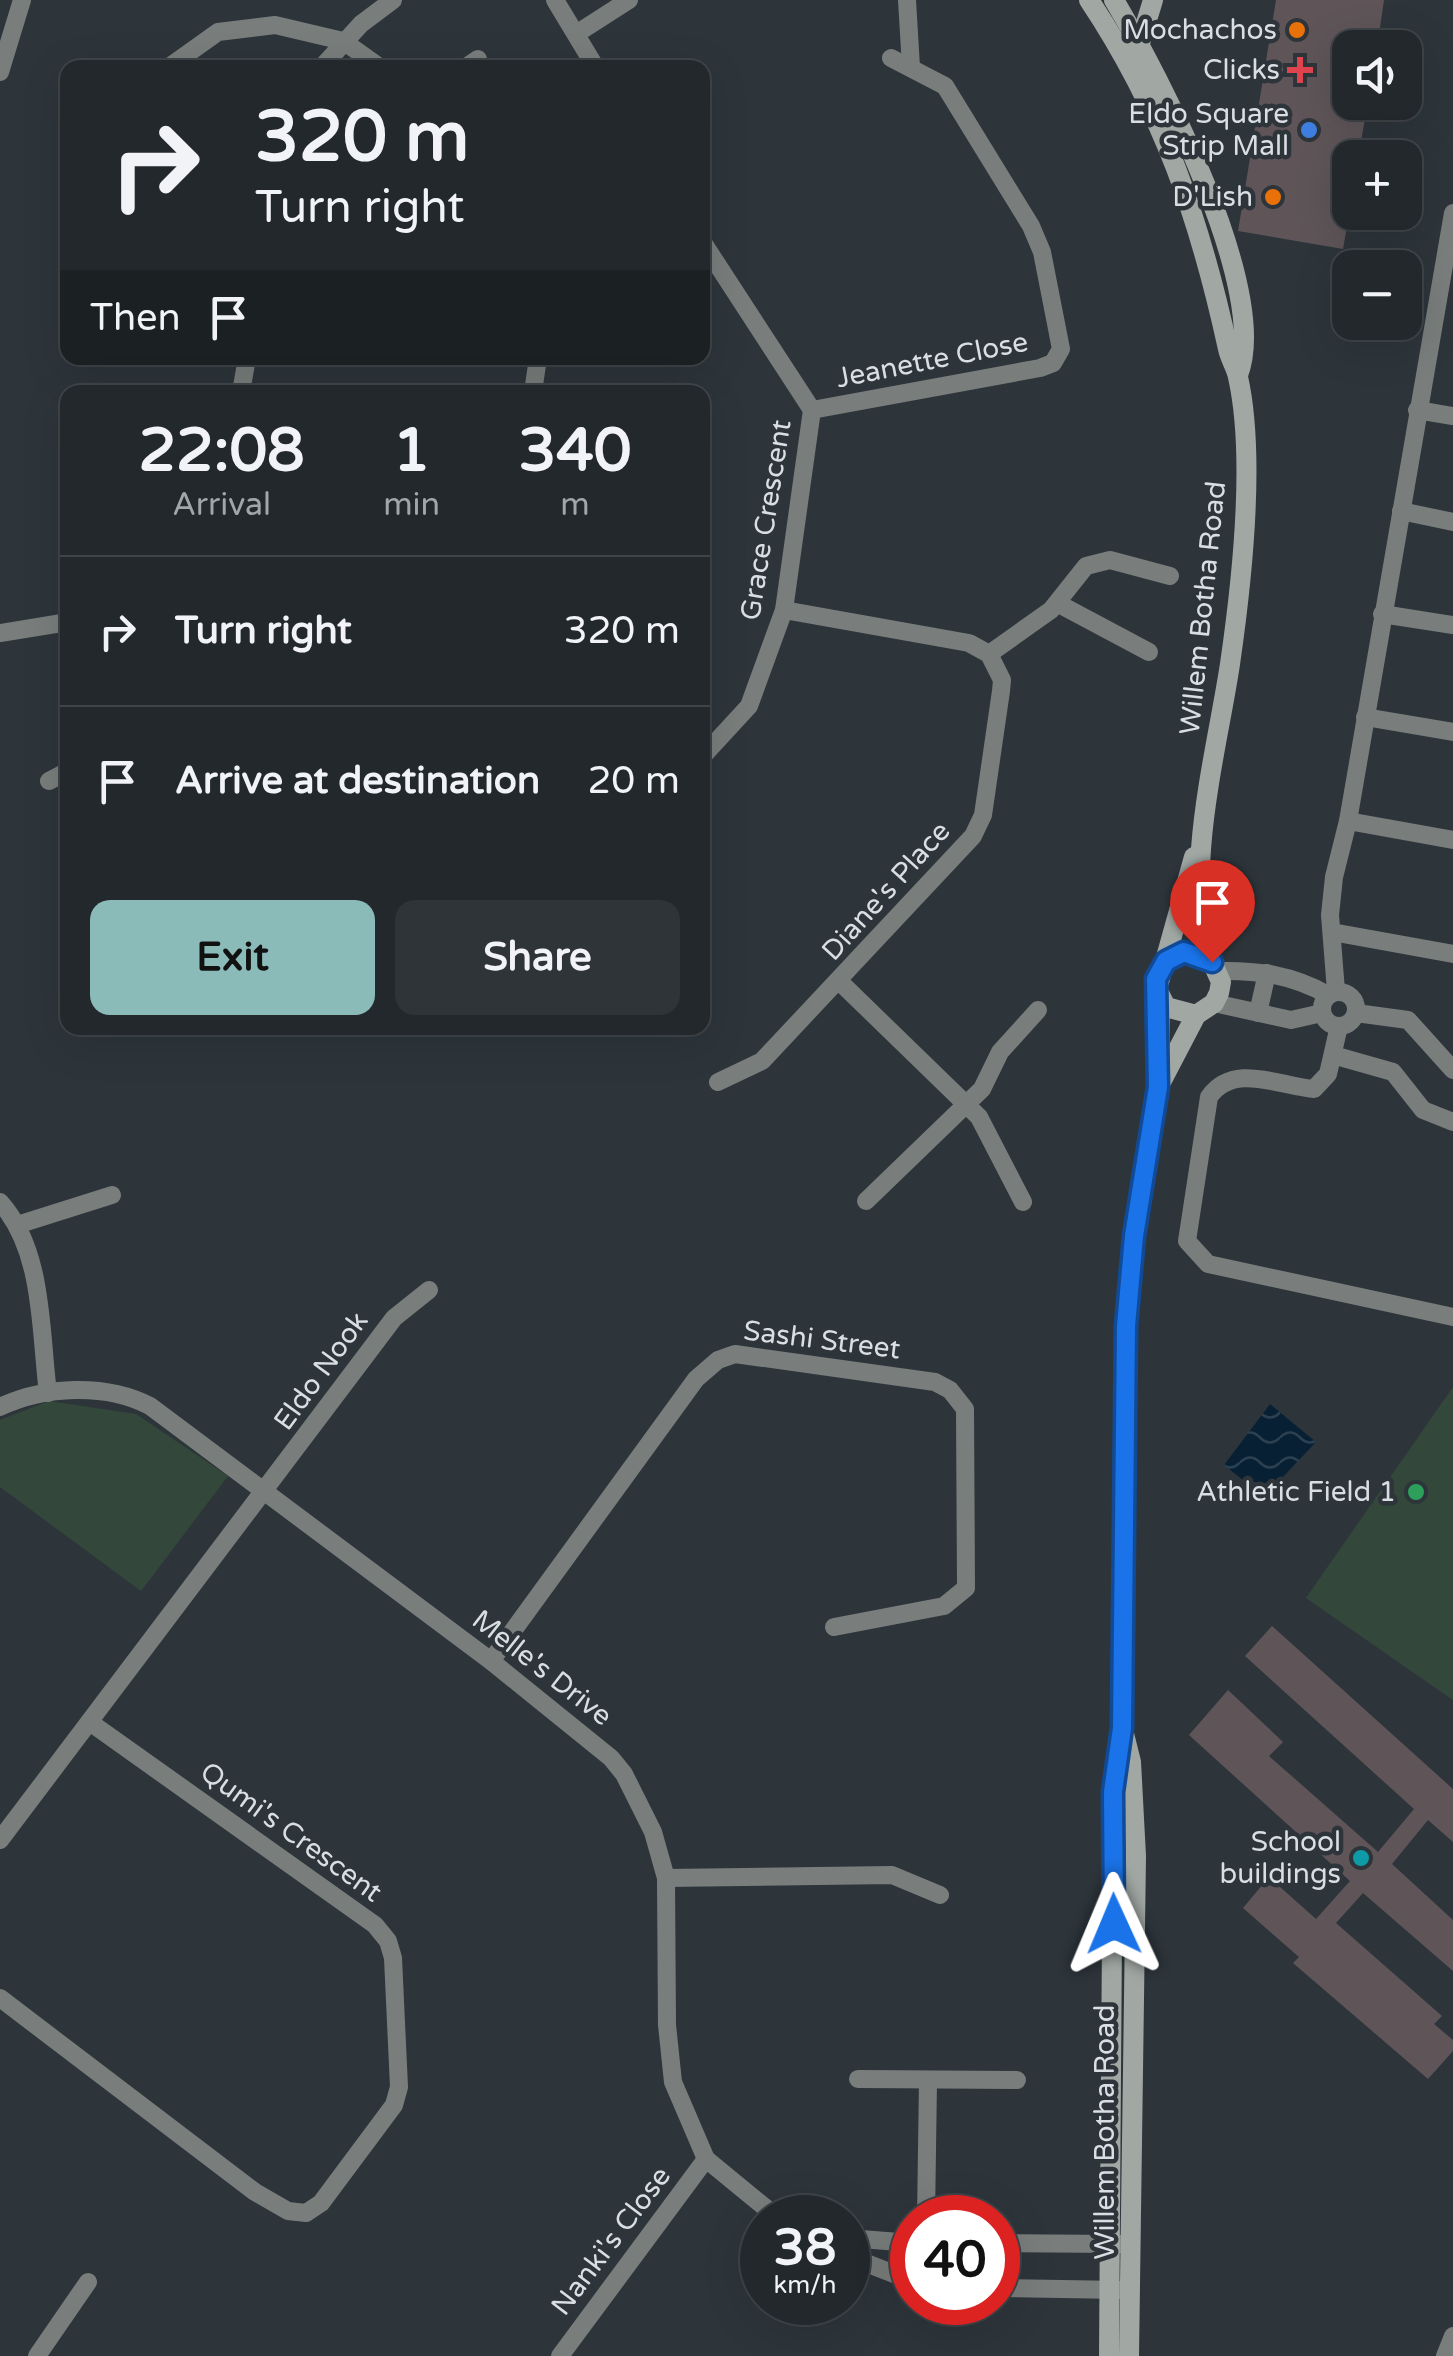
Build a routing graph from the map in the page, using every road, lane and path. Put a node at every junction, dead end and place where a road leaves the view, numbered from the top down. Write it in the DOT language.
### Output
graph roads {
  1 [pos="22,0"];
  2 [pos="393,0"];
  3 [pos="555,0"];
  4 [pos="629,0"];
  5 [pos="907,0"];
  6 [pos="1153,0"];
  7 [pos="1111,5"];
  8 [pos="576,34"];
  9 [pos="343,41"];
  10 [pos="1140,46"];
  11 [pos="891,58"];
  12 [pos="178,60"];
  13 [pos="328,60"];
  14 [pos="370,60"];
  15 [pos="591,60"];
  16 [pos="911,67"];
  17 [pos="0,72"];
  18 [pos="1453,213"];
  19 [pos="710,253"];
  20 [pos="1445,307"];
  21 [pos="1238,375"];
  22 [pos="812,410"];
  23 [pos="1418,410"];
  24 [pos="1453,416"];
  25 [pos="1401,510"];
  26 [pos="1453,522"];
  27 [pos="1170,576"];
  28 [pos="1058,603"];
  29 [pos="784,610"];
  30 [pos="1382,614"];
  31 [pos="60,623"];
  32 [pos="1453,625"];
  33 [pos="0,633"];
  34 [pos="1149,652"];
  35 [pos="989,654"];
  36 [pos="1365,718"];
  37 [pos="1453,732"];
  38 [pos="710,748"];
  39 [pos="60,775"];
  40 [pos="49,781"];
  41 [pos="1348,821"];
  42 [pos="1453,840"];
  43 [pos="1201,845"];
  44 [pos="1332,932"];
  45 [pos="1453,954"];
  46 [pos="1166,961"];
  47 [pos="1215,967"];
  48 [pos="1267,973"];
  49 [pos="840,982"];
  50 [pos="1332,993"];
  51 [pos="1160,999"];
  52 [pos="1205,1009"];
  53 [pos="1038,1010"];
  54 [pos="1258,1013"];
  55 [pos="1356,1013"];
  56 [pos="1322,1014"];
  57 [pos="1339,1026"];
  58 [pos="1333,1055"];
  59 [pos="1453,1070"];
  60 [pos="718,1082"];
  61 [pos="1158,1087"];
  62 [pos="973,1111"];
  63 [pos="1453,1122"];
  64 [pos="112,1195"];
  65 [pos="866,1201"];
  66 [pos="0,1202"];
  67 [pos="1023,1202"];
  68 [pos="17,1225"];
  69 [pos="429,1290"];
  70 [pos="1453,1317"];
  71 [pos="48,1393"];
  72 [pos="0,1407"];
  73 [pos="266,1492"];
  74 [pos="834,1626"];
  75 [pos="490,1661"];
  76 [pos="91,1723"];
  77 [pos="1122,1728"];
  78 [pos="0,1840"];
  79 [pos="666,1878"];
  80 [pos="940,1895"];
  81 [pos="0,1998"];
  82 [pos="858,2079"];
  83 [pos="1018,2080"];
  84 [pos="928,2082"];
  85 [pos="706,2159"];
  86 [pos="750,2195"];
  87 [pos="926,2195"];
  88 [pos="1020,2243"];
  89 [pos="1110,2243"];
  90 [pos="1133,2244"];
  91 [pos="88,2282"];
  92 [pos="1020,2288"];
  93 [pos="1108,2290"];
  94 [pos="1132,2290"];
  95 [pos="1453,2336"];
  96 [pos="36,2356"];
  97 [pos="560,2356"];
  98 [pos="1108,2356"];
  99 [pos="1129,2356"];
  100 [pos="1445,2356"];
  1 -- 17 [label="street"];
  2 -- 9 [label="street"];
  3 -- 8 [label="street"];
  4 -- 8 [label="street"];
  5 -- 16 [label="street"];
  6 -- 10 [label="street"];
  7 -- 10 [label="street, Willem Botha Road"];
  7 -- 21 [label="street, Willem Botha Road"];
  8 -- 15 [label="street"];
  9 -- 12 [label="street"];
  9 -- 13 [label="street"];
  9 -- 14 [label="street"];
  10 -- 21 [label="street, Willem Botha Road"];
  11 -- 16 [label="street, Jeanette Close"];
  16 -- 22 [label="street, Jeanette Close"];
  18 -- 20 [label="street"];
  19 -- 22 [label="street, Grace Crescent"];
  20 -- 23 [label="street"];
  21 -- 43 [label="street, Willem Botha Road"];
  22 -- 29 [label="street, Grace Crescent"];
  23 -- 24 [label="street"];
  23 -- 25 [label="street"];
  25 -- 26 [label="street"];
  25 -- 30 [label="street"];
  27 -- 28 [label="street"];
  28 -- 34 [label="street"];
  28 -- 35 [label="street"];
  29 -- 35 [label="street"];
  29 -- 38 [label="street, Grace Crescent"];
  30 -- 32 [label="street"];
  30 -- 36 [label="street"];
  31 -- 33 [label="street"];
  35 -- 49 [label="street, Diane's Place"];
  36 -- 37 [label="street"];
  36 -- 41 [label="street"];
  39 -- 40 [label="street"];
  41 -- 42 [label="street"];
  41 -- 44 [label="street"];
  43 -- 46 [label="street, Willem Botha Road"];
  43 -- 47 [label="street, Willem Botha Road"];
  44 -- 45 [label="street"];
  44 -- 50 [label="street"];
  46 -- 47 [label="street"];
  46 -- 51 [label="street"];
  47 -- 48 [label="street"];
  47 -- 52 [label="street"];
  48 -- 50 [label="street"];
  48 -- 54 [label="street"];
  49 -- 60 [label="street, Diane's Place"];
  49 -- 62 [label="street"];
  50 -- 55 [label="street"];
  50 -- 56 [label="street"];
  51 -- 52 [label="street"];
  51 -- 61 [label="street, Willem Botha Road"];
  52 -- 54 [label="street"];
  52 -- 61 [label="street, Willem Botha Road"];
  53 -- 62 [label="street"];
  54 -- 56 [label="street"];
  55 -- 57 [label="street"];
  55 -- 59 [label="street"];
  56 -- 57 [label="street"];
  57 -- 58 [label="street"];
  58 -- 63 [label="street"];
  58 -- 70 [label="street"];
  61 -- 77 [label="street, Willem Botha Road"];
  62 -- 65 [label="street"];
  62 -- 67 [label="street"];
  64 -- 68 [label="street"];
  66 -- 68 [label="street"];
  68 -- 71 [label="street"];
  69 -- 73 [label="street, Eldo Nook"];
  71 -- 72 [label="street, Melle's Drive"];
  71 -- 73 [label="street, Melle's Drive"];
  73 -- 75 [label="street, Melle's Drive"];
  73 -- 76 [label="street"];
  74 -- 75 [label="street, Sashi Street"];
  75 -- 79 [label="street, Melle's Drive"];
  76 -- 78 [label="street"];
  76 -- 81 [label="street, Qumi's Crescent"];
  77 -- 89 [label="street, Willem Botha Road"];
  77 -- 90 [label="street, Willem Botha Road"];
  79 -- 80 [label="street"];
  79 -- 85 [label="street, Melle's Drive"];
  82 -- 84 [label="street"];
  83 -- 84 [label="street"];
  84 -- 87 [label="street"];
  85 -- 86 [label="street, Melle's Drive"];
  85 -- 97 [label="street, Nanki's Close"];
  88 -- 89 [label="street"];
  89 -- 90 [label="street"];
  89 -- 93 [label="street, Willem Botha Road"];
  90 -- 94 [label="street, Willem Botha Road"];
  91 -- 96 [label="street"];
  92 -- 93 [label="street"];
  93 -- 94 [label="street"];
  93 -- 98 [label="street, Willem Botha Road"];
  94 -- 99 [label="street, Willem Botha Road"];
  95 -- 100 [label="street"];
}
